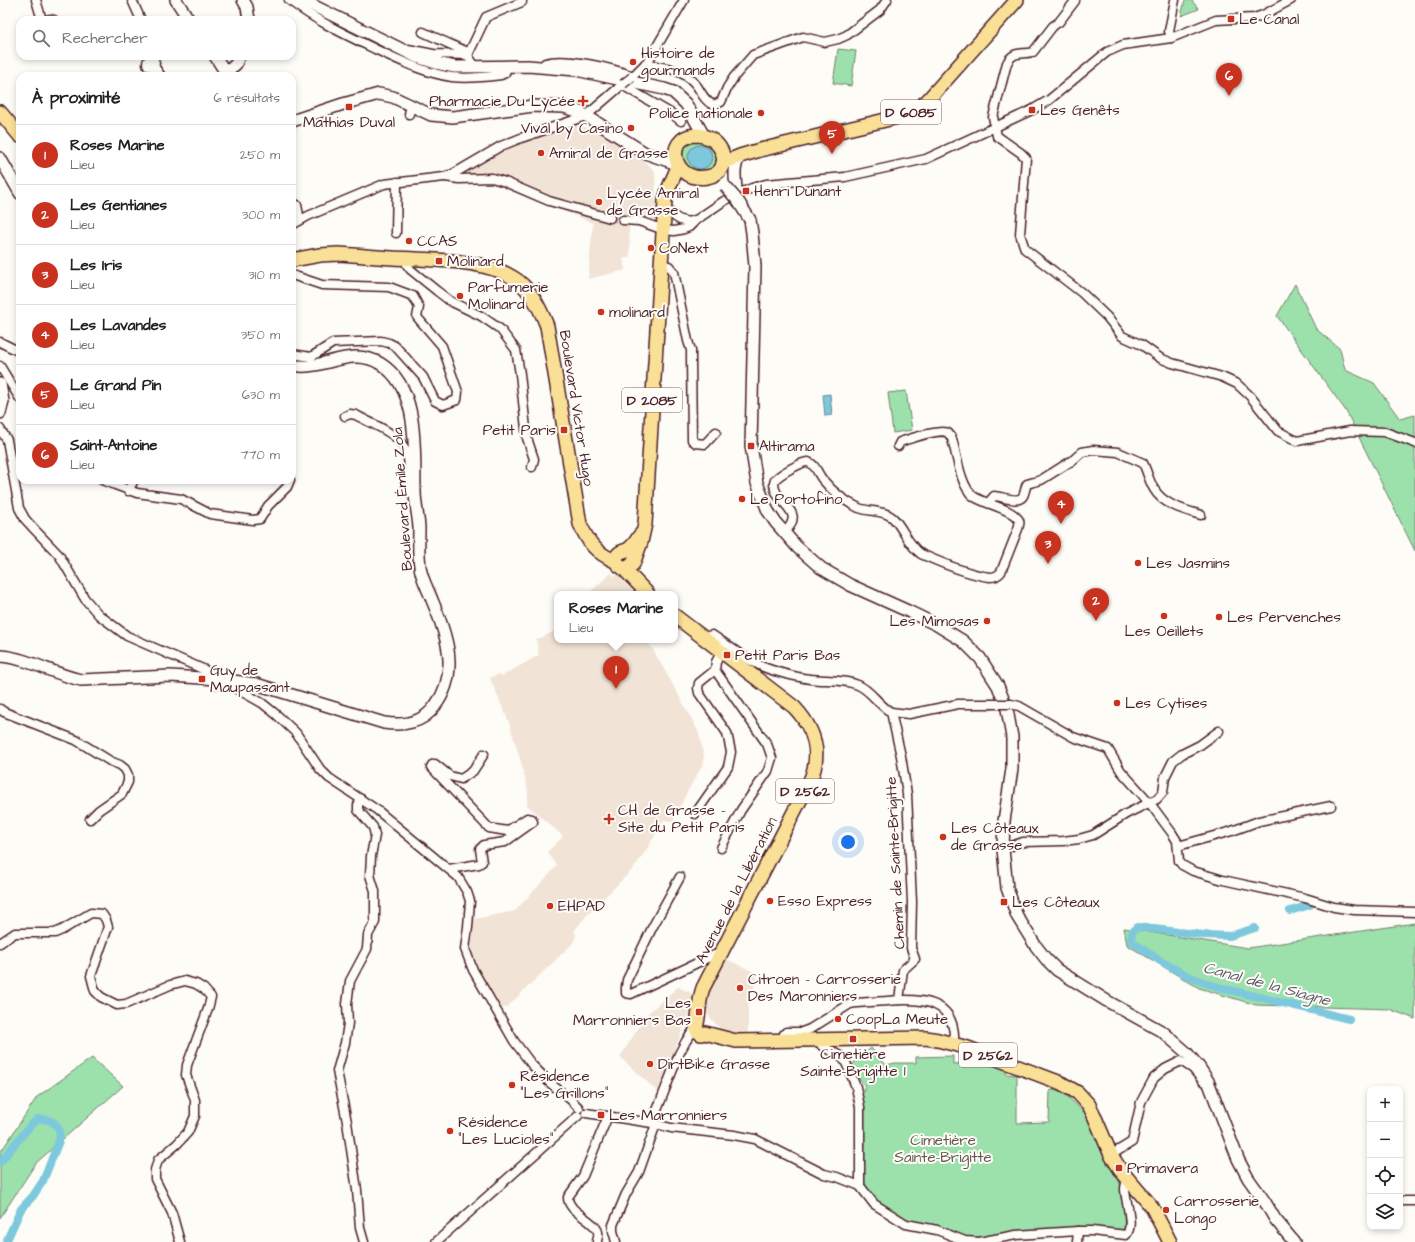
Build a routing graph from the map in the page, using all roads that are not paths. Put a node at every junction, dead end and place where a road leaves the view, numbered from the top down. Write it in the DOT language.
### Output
graph roads {
  1 [pos="36,0"];
  2 [pos="132,0"];
  3 [pos="176,0"];
  4 [pos="243,0"];
  5 [pos="289,0"];
  6 [pos="302,0"];
  7 [pos="684,0"];
  8 [pos="887,0"];
  9 [pos="1017,0"];
  10 [pos="1175,0"];
  11 [pos="1291,0"];
  12 [pos="1076,1"];
  13 [pos="522,2"];
  14 [pos="41,16"];
  15 [pos="139,16"];
  16 [pos="186,16"];
  17 [pos="248,16"];
  18 [pos="423,32"];
  19 [pos="1171,38"];
  20 [pos="396,47"];
  21 [pos="468,56"];
  22 [pos="238,60"];
  23 [pos="153,61"];
  24 [pos="645,64"];
  25 [pos="223,67"];
  26 [pos="507,67"];
  27 [pos="543,67"];
  28 [pos="476,68"];
  29 [pos="159,72"];
  30 [pos="632,76"];
  31 [pos="624,87"];
  32 [pos="0,112"];
  33 [pos="690,114"];
  34 [pos="586,116"];
  35 [pos="296,120"];
  36 [pos="681,121"];
  37 [pos="995,127"];
  38 [pos="16,131"];
  39 [pos="704,136"];
  40 [pos="682,142"];
  41 [pos="720,145"];
  42 [pos="760,150"];
  43 [pos="652,155"];
  44 [pos="740,156"];
  45 [pos="0,158"];
  46 [pos="722,164"];
  47 [pos="677,165"];
  48 [pos="691,176"];
  49 [pos="444,177"];
  50 [pos="708,177"];
  51 [pos="398,182"];
  52 [pos="731,183"];
  53 [pos="16,186"];
  54 [pos="296,204"];
  55 [pos="670,212"];
  56 [pos="610,218"];
  57 [pos="300,220"];
  58 [pos="624,220"];
  59 [pos="696,220"];
  60 [pos="296,222"];
  61 [pos="666,230"];
  62 [pos="396,233"];
  63 [pos="662,258"];
  64 [pos="296,259"];
  65 [pos="407,259"];
  66 [pos="296,276"];
  67 [pos="0,342"];
  68 [pos="16,350"];
  69 [pos="296,355"];
  70 [pos="296,365"];
  71 [pos="0,366"];
  72 [pos="0,384"];
  73 [pos="16,392"];
  74 [pos="0,413"];
  75 [pos="345,416"];
  76 [pos="0,429"];
  77 [pos="716,432"];
  78 [pos="1415,443"];
  79 [pos="898,446"];
  80 [pos="532,467"];
  81 [pos="111,484"];
  82 [pos="132,484"];
  83 [pos="288,484"];
  84 [pos="128,491"];
  85 [pos="415,493"];
  86 [pos="988,503"];
  87 [pos="1201,515"];
  88 [pos="784,533"];
  89 [pos="626,558"];
  90 [pos="646,591"];
  91 [pos="678,618"];
  92 [pos="704,637"];
  93 [pos="722,651"];
  94 [pos="1,658"];
  95 [pos="715,670"];
  96 [pos="213,680"];
  97 [pos="0,709"];
  98 [pos="891,712"];
  99 [pos="1219,731"];
  100 [pos="484,754"];
  101 [pos="361,799"];
  102 [pos="1150,802"];
  103 [pos="1331,806"];
  104 [pos="695,814"];
  105 [pos="90,819"];
  106 [pos="1178,846"];
  107 [pos="721,848"];
  108 [pos="1003,849"];
  109 [pos="449,869"];
  110 [pos="680,877"];
  111 [pos="1415,912"];
  112 [pos="0,943"];
  113 [pos="722,953"];
  114 [pos="899,1000"];
  115 [pos="702,1030"];
  116 [pos="783,1040"];
  117 [pos="818,1040"];
  118 [pos="954,1044"];
  119 [pos="1212,1091"];
  120 [pos="578,1112"];
  121 [pos="608,1116"];
  122 [pos="654,1124"];
  123 [pos="1111,1155"];
  124 [pos="1128,1179"];
  125 [pos="860,1186"];
  126 [pos="1403,1201"];
  127 [pos="1415,1201"];
  128 [pos="1078,1231"];
  129 [pos="180,1242"];
  130 [pos="364,1242"];
  131 [pos="436,1242"];
  132 [pos="597,1242"];
  133 [pos="616,1242"];
  134 [pos="979,1242"];
  135 [pos="1078,1242"];
  136 [pos="1170,1242"];
  137 [pos="1294,1242"];
  1 -- 14 [label="street"];
  2 -- 15 [label="street"];
  3 -- 16 [label="main road"];
  4 -- 17 [label="main road"];
  5 -- 26 [label="street"];
  6 -- 20 [label="main road"];
  7 -- 24 [label="street"];
  8 -- 24 [label="street"];
  9 -- 42 [label="main road, D 6085"];
  10 -- 19 [label="street"];
  11 -- 19 [label="street"];
  12 -- 37 [label="street"];
  13 -- 21 [label="street"];
  18 -- 21 [label="street"];
  19 -- 37 [label="street"];
  20 -- 21 [label="street"];
  20 -- 28 [label="main road"];
  21 -- 28 [label="street"];
  22 -- 25 [label="main road"];
  23 -- 29 [label="street"];
  24 -- 30 [label="street"];
  26 -- 27 [label="main road"];
  26 -- 28 [label="main road"];
  27 -- 30 [label="street"];
  27 -- 33 [label="main road"];
  30 -- 31 [label="street, bridge"];
  31 -- 34 [label="street"];
  31 -- 36 [label="street"];
  32 -- 38 [label="main road"];
  33 -- 39 [label="main road"];
  33 -- 40 [label="main road"];
  34 -- 35 [label="main road"];
  34 -- 43 [label="main road"];
  34 -- 49 [label="street"];
  37 -- 59 [label="street"];
  37 -- 78 [label="street"];
  39 -- 40 [label="main road"];
  39 -- 41 [label="main road"];
  40 -- 43 [label="main road"];
  40 -- 47 [label="main road"];
  41 -- 42 [label="main road, D 6085"];
  41 -- 46 [label="main road"];
  42 -- 44 [label="main road, D 6085"];
  43 -- 47 [label="main road"];
  44 -- 46 [label="main road, D 6085"];
  44 -- 52 [label="main road"];
  45 -- 53 [label="main road"];
  46 -- 50 [label="main road"];
  46 -- 52 [label="main road"];
  47 -- 48 [label="main road"];
  47 -- 61 [label="main road, D 2085"];
  48 -- 50 [label="main road"];
  48 -- 55 [label="main road, D 2085"];
  49 -- 51 [label="street"];
  49 -- 56 [label="street"];
  50 -- 52 [label="main road"];
  51 -- 57 [label="street"];
  51 -- 62 [label="street"];
  52 -- 88 [label="main road, bridge"];
  54 -- 57 [label="street"];
  55 -- 59 [label="street"];
  55 -- 61 [label="main road, D 2085"];
  57 -- 60 [label="street"];
  58 -- 61 [label="street"];
  59 -- 61 [label="street"];
  61 -- 63 [label="main road, D 2085"];
  63 -- 77 [label="street"];
  63 -- 89 [label="main road, D 2085"];
  64 -- 65 [label="main road, Boulevard Victor Hugo"];
  65 -- 80 [label="street"];
  65 -- 89 [label="main road, Boulevard Victor Hugo"];
  66 -- 69 [label="street"];
  67 -- 68 [label="street"];
  70 -- 85 [label="main road, Boulevard Émile Zola"];
  71 -- 73 [label="street"];
  72 -- 74 [label="main road"];
  75 -- 85 [label="street"];
  76 -- 96 [label="street"];
  79 -- 86 [label="street"];
  81 -- 84 [label="street"];
  82 -- 84 [label="street"];
  83 -- 84 [label="street"];
  85 -- 96 [label="main road, Boulevard Émile Zola"];
  86 -- 87 [label="street"];
  86 -- 88 [label="street"];
  88 -- 108 [label="main road"];
  89 -- 90 [label="main road"];
  91 -- 92 [label="main road, Avenue de la Libération / D 2562"];
  92 -- 93 [label="main road, Avenue de la Libération / D 2562"];
  92 -- 98 [label="street"];
  93 -- 95 [label="street"];
  93 -- 113 [label="main road, Avenue de la Libération / D 2562"];
  94 -- 96 [label="main road, Boulevard Émile Zola"];
  95 -- 104 [label="street"];
  95 -- 107 [label="street"];
  96 -- 101 [label="street"];
  97 -- 105 [label="street"];
  98 -- 102 [label="street, bridge"];
  98 -- 114 [label="street, Chemin de Sainte-Brigitte"];
  99 -- 102 [label="street"];
  100 -- 109 [label="street"];
  101 -- 109 [label="street"];
  101 -- 130 [label="street"];
  102 -- 106 [label="street"];
  102 -- 108 [label="street"];
  103 -- 106 [label="street"];
  106 -- 111 [label="street"];
  108 -- 119 [label="main road"];
  109 -- 120 [label="street"];
  110 -- 113 [label="street"];
  112 -- 129 [label="street"];
  113 -- 115 [label="main road, Avenue de la Libération / D 2562"];
  114 -- 116 [label="street"];
  114 -- 118 [label="street"];
  115 -- 116 [label="main road, D 2562"];
  115 -- 122 [label="street"];
  116 -- 117 [label="main road, D 2562"];
  117 -- 118 [label="main road, D 2562"];
  117 -- 125 [label="street"];
  118 -- 123 [label="main road, D 2562"];
  119 -- 123 [label="street"];
  119 -- 137 [label="main road"];
  120 -- 121 [label="street"];
  120 -- 131 [label="street"];
  121 -- 122 [label="street"];
  121 -- 132 [label="street"];
  122 -- 125 [label="street"];
  122 -- 133 [label="street"];
  123 -- 124 [label="main road, D 2562"];
  124 -- 128 [label="street"];
  124 -- 136 [label="main road, D 2562"];
  125 -- 134 [label="street"];
  126 -- 127 [label="street"];
  128 -- 134 [label="street"];
  128 -- 135 [label="street"];
}
